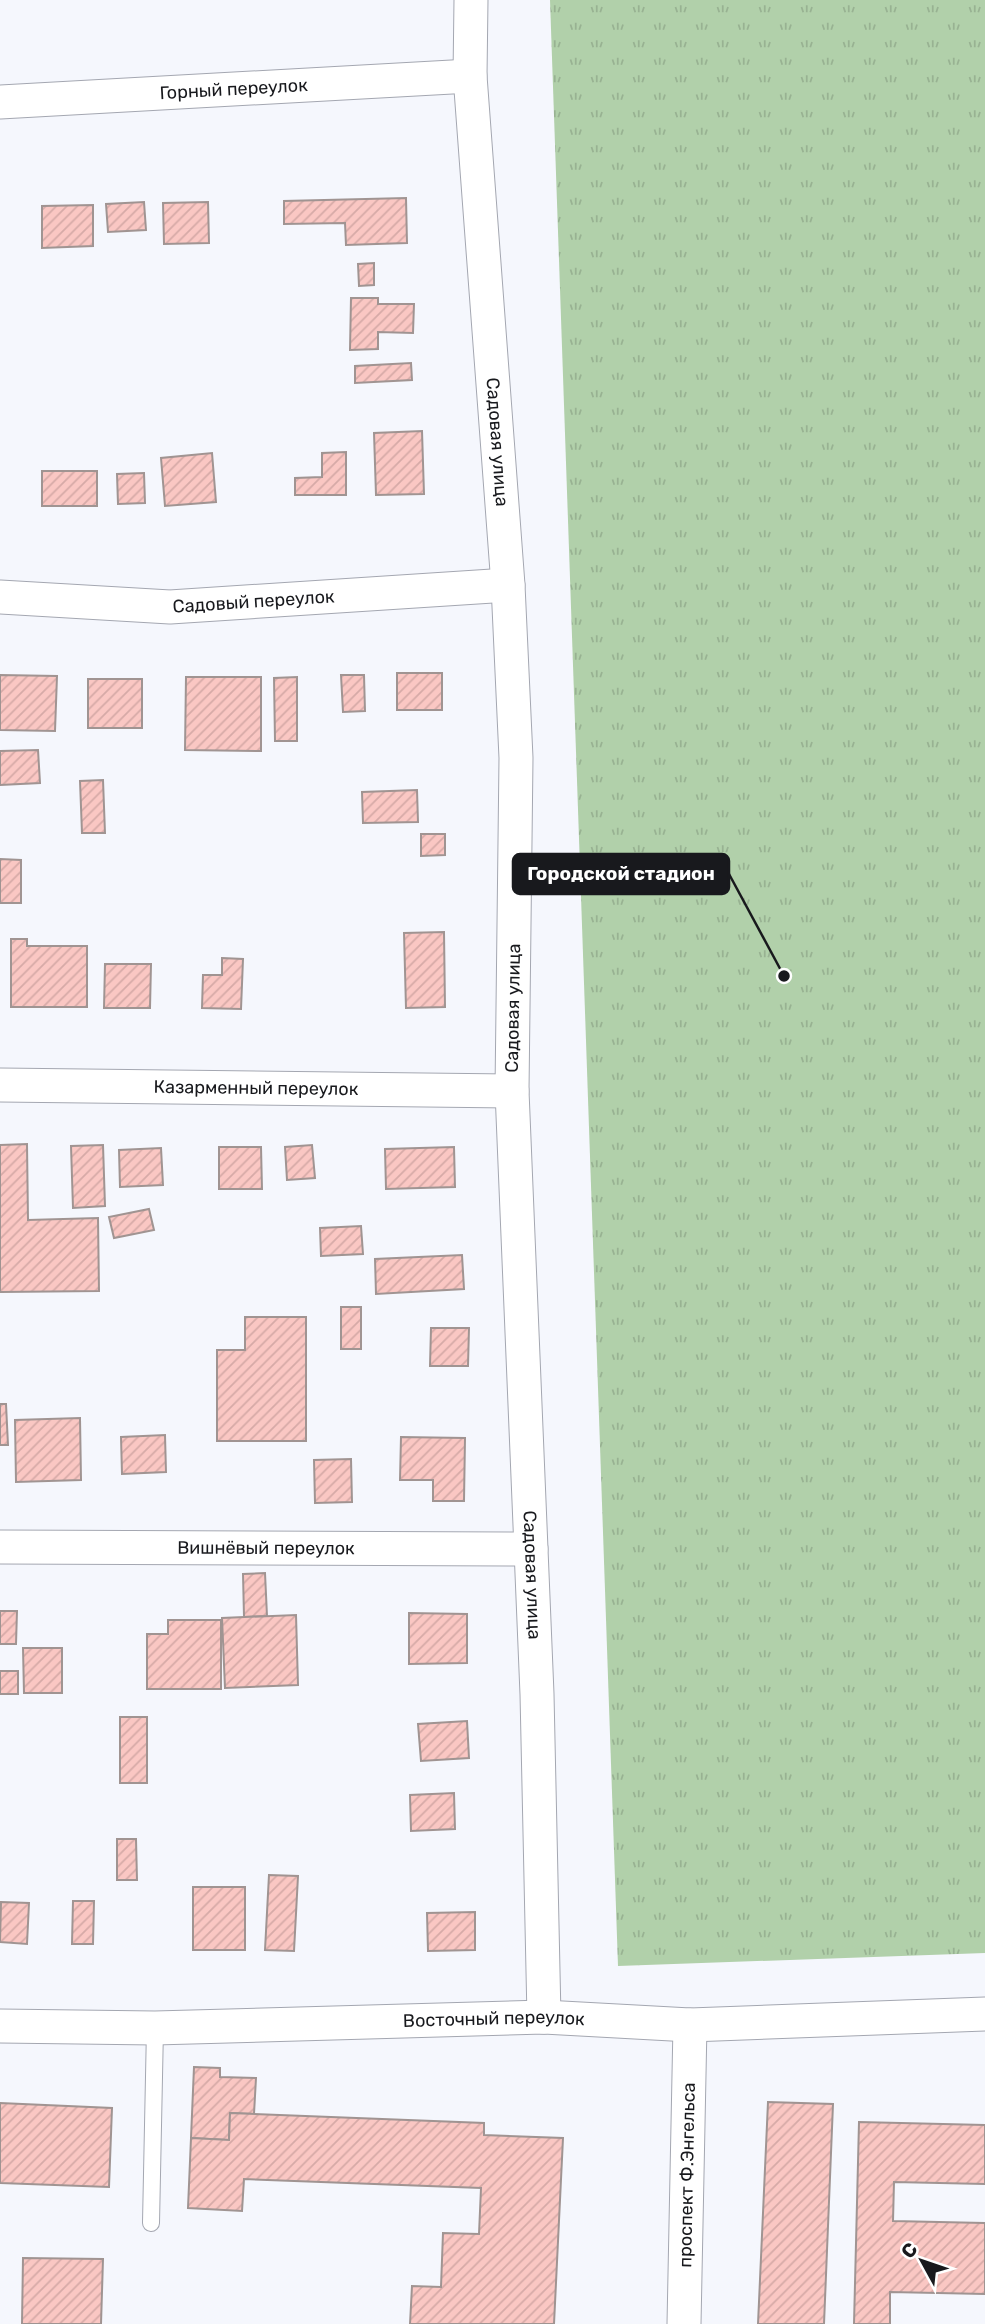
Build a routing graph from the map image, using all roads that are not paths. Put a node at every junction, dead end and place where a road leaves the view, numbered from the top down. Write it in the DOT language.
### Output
graph roads {
  1 [pos="471,0"];
  2 [pos="470,76"];
  3 [pos="0,102"];
  4 [pos="508,584"];
  5 [pos="0,597"];
  6 [pos="0,1085"];
  7 [pos="512,1091"];
  8 [pos="0,1547"];
  9 [pos="531,1549"];
  10 [pos="985,2014"];
  11 [pos="544,2017"];
  12 [pos="691,2025"];
  13 [pos="0,2026"];
  14 [pos="155,2028"];
  15 [pos="152,2223"];
  16 [pos="684,2324"];
  1 -- 2 [label="street, Садовая улица"];
  2 -- 3 [label="street, Горный переулок"];
  2 -- 4 [label="street, Садовая улица"];
  4 -- 5 [label="street, Садовый переулок"];
  4 -- 7 [label="street, Садовая улица"];
  6 -- 7 [label="street, Казарменный переулок"];
  7 -- 9 [label="street, Садовая улица"];
  8 -- 9 [label="street, Вишнёвый переулок"];
  9 -- 11 [label="street, Садовая улица"];
  10 -- 12 [label="street, Восточный переулок"];
  11 -- 12 [label="street, Восточный переулок"];
  11 -- 14 [label="street, Восточный переулок"];
  12 -- 16 [label="street, проспект Ф.Энгельса"];
  13 -- 14 [label="street, Восточный переулок"];
  14 -- 15 [label="lane"];
}
